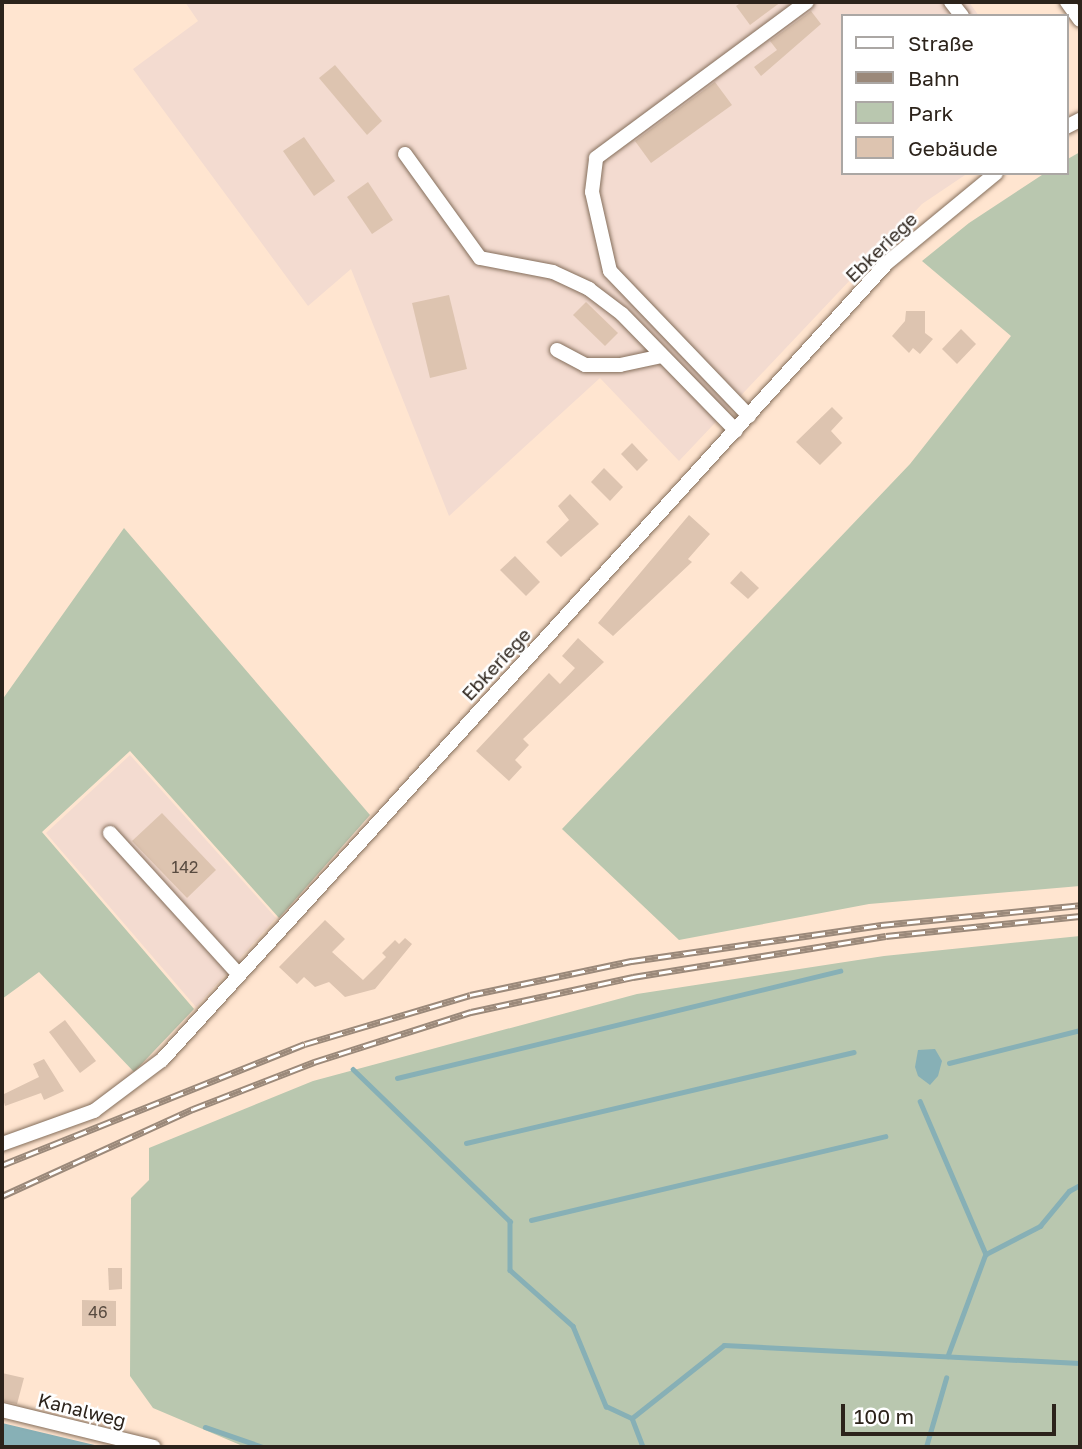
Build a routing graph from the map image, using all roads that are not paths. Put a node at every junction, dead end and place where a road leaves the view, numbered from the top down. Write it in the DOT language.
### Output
graph roads {
  1 [pos="807,2"];
  2 [pos="1066,2"];
  3 [pos="1080,20"];
  4 [pos="405,154"];
  5 [pos="994,175"];
  6 [pos="556,350"];
  7 [pos="662,356"];
  8 [pos="749,416"];
  9 [pos="736,431"];
  10 [pos="110,834"];
  11 [pos="239,975"];
  12 [pos="2,1144"];
  13 [pos="2,1410"];
  14 [pos="154,1447"];
  1 -- 8 [label="street"];
  2 -- 3 [label="street"];
  4 -- 7 [label="street"];
  5 -- 8 [label="street, Ebkeriege"];
  6 -- 7 [label="street"];
  7 -- 9 [label="street"];
  8 -- 9 [label="street, Ebkeriege"];
  9 -- 11 [label="street, Ebkeriege"];
  10 -- 11 [label="street"];
  11 -- 12 [label="street, Ebkeriege"];
  13 -- 14 [label="street, Kanalweg"];
}
